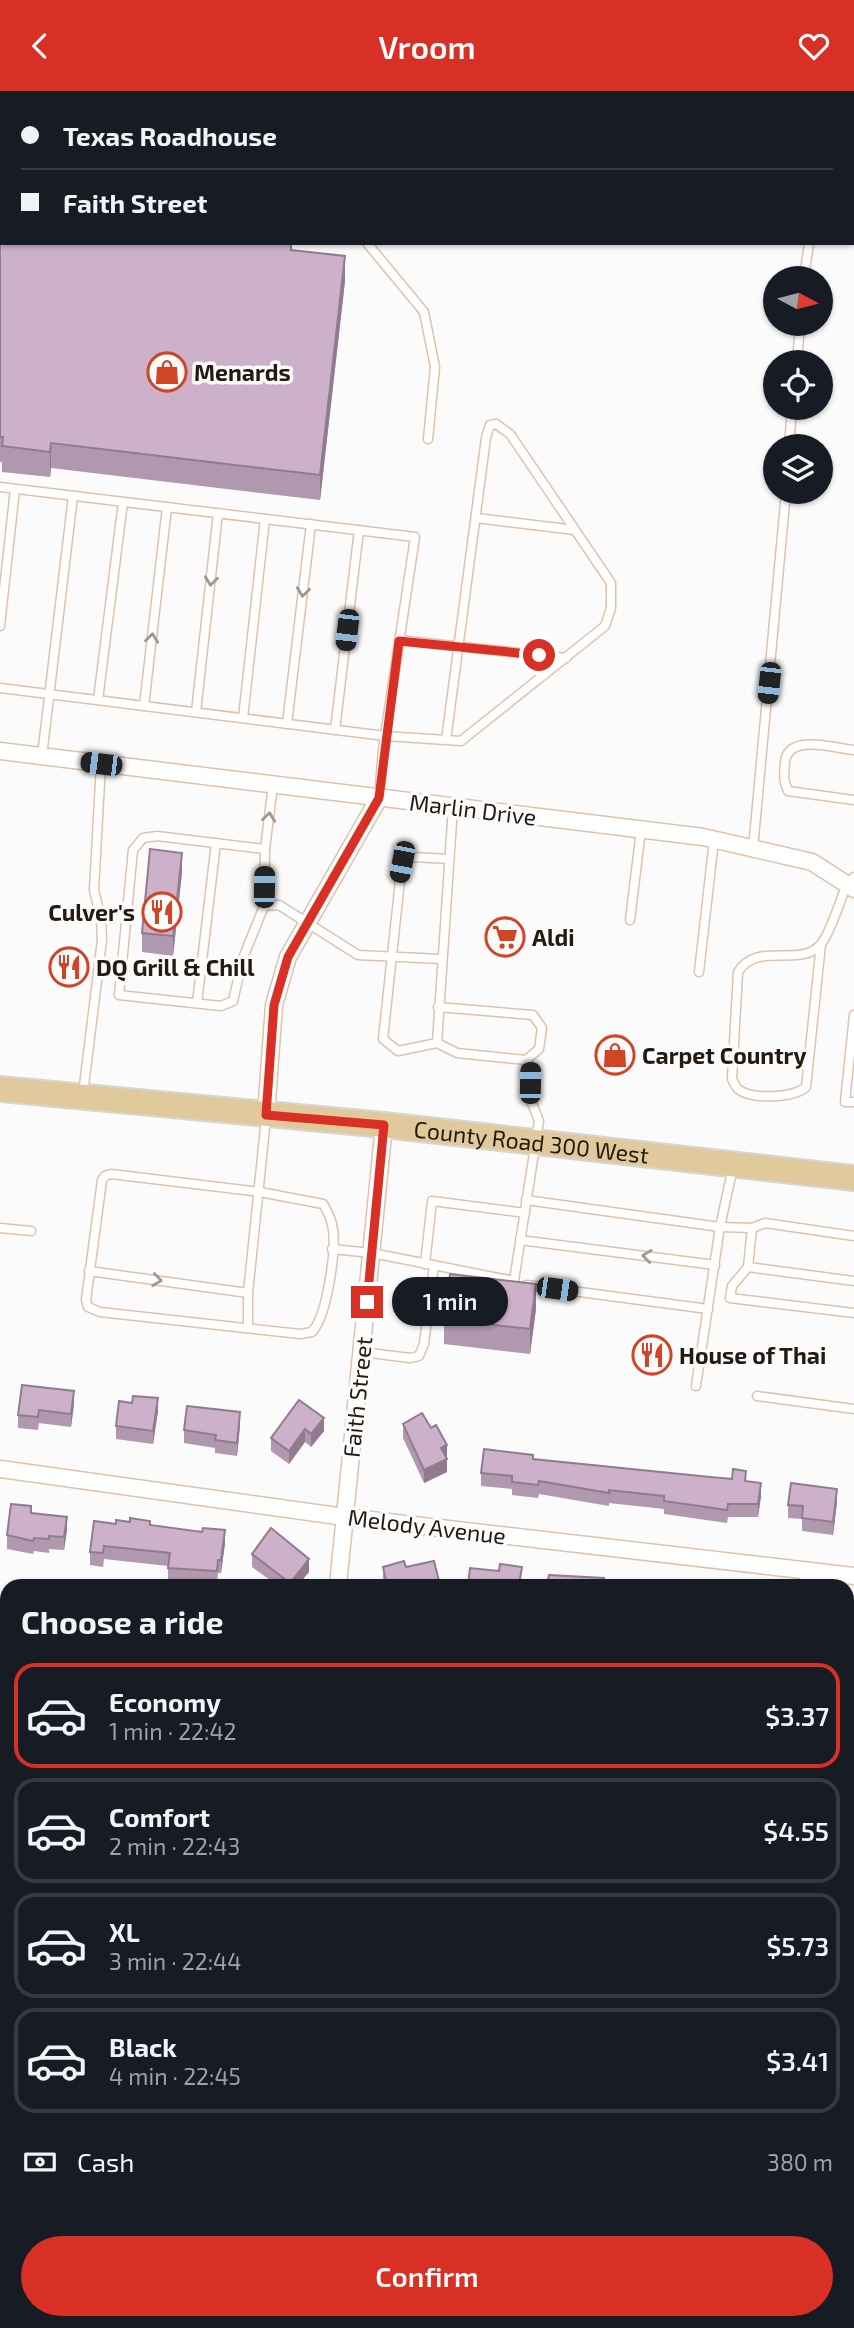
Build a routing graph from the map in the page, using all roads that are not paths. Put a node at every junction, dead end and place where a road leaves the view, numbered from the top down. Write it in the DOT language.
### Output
graph roads {
  1 [pos="369,245"];
  2 [pos="809,245"];
  3 [pos="806,266"];
  4 [pos="428,439"];
  5 [pos="0,487"];
  6 [pos="15,489"];
  7 [pos="74,496"];
  8 [pos="122,502"];
  9 [pos="785,504"];
  10 [pos="167,507"];
  11 [pos="218,513"];
  12 [pos="476,518"];
  13 [pos="265,519"];
  14 [pos="310,524"];
  15 [pos="359,530"];
  16 [pos="575,530"];
  17 [pos="0,626"];
  18 [pos="399,641"];
  19 [pos="459,646"];
  20 [pos="566,658"];
  21 [pos="0,688"];
  22 [pos="49,694"];
  23 [pos="98,700"];
  24 [pos="144,706"];
  25 [pos="196,712"];
  26 [pos="243,718"];
  27 [pos="288,724"];
  28 [pos="335,730"];
  29 [pos="385,736"];
  30 [pos="446,740"];
  31 [pos="854,750"];
  32 [pos="0,751"];
  33 [pos="42,756"];
  34 [pos="101,764"];
  35 [pos="273,785"];
  36 [pos="379,798"];
  37 [pos="854,800"];
  38 [pos="453,807"];
  39 [pos="640,830"];
  40 [pos="714,840"];
  41 [pos="216,843"];
  42 [pos="265,849"];
  43 [pos="753,849"];
  44 [pos="449,859"];
  45 [pos="852,883"];
  46 [pos="264,906"];
  47 [pos="630,920"];
  48 [pos="306,923"];
  49 [pos="821,944"];
  50 [pos="390,957"];
  51 [pos="442,959"];
  52 [pos="699,972"];
  53 [pos="197,1003"];
  54 [pos="438,1007"];
  55 [pos="853,1015"];
  56 [pos="437,1043"];
  57 [pos="526,1059"];
  58 [pos="0,1089"];
  59 [pos="83,1097"];
  60 [pos="854,1103"];
  61 [pos="266,1115"];
  62 [pos="384,1125"];
  63 [pos="535,1142"];
  64 [pos="733,1165"];
  65 [pos="854,1178"];
  66 [pos="260,1192"];
  67 [pos="526,1200"];
  68 [pos="524,1213"];
  69 [pos="720,1227"];
  70 [pos="0,1228"];
  71 [pos="752,1228"];
  72 [pos="31,1231"];
  73 [pos="854,1236"];
  74 [pos="520,1240"];
  75 [pos="332,1249"];
  76 [pos="372,1253"];
  77 [pos="430,1264"];
  78 [pos="715,1265"];
  79 [pos="748,1268"];
  80 [pos="89,1271"];
  81 [pos="514,1281"];
  82 [pos="854,1281"];
  83 [pos="248,1293"];
  84 [pos="708,1309"];
  85 [pos="854,1313"];
  86 [pos="248,1328"];
  87 [pos="362,1352"];
  88 [pos="696,1386"];
  89 [pos="757,1396"];
  90 [pos="854,1409"];
  91 [pos="0,1469"];
  92 [pos="345,1517"];
  93 [pos="854,1576"];
  94 [pos="805,1578"];
  95 [pos="339,1579"];
  1 -- 4 [label="lane"];
  2 -- 3 [label="lane"];
  5 -- 6 [label="lane"];
  6 -- 7 [label="lane"];
  6 -- 17 [label="lane"];
  7 -- 8 [label="lane"];
  7 -- 22 [label="lane"];
  8 -- 10 [label="lane"];
  8 -- 23 [label="lane"];
  9 -- 43 [label="lane"];
  10 -- 11 [label="lane"];
  24 -- 10 [label="lane, one-way"];
  11 -- 13 [label="lane"];
  11 -- 25 [label="lane, one-way"];
  12 -- 16 [label="lane"];
  12 -- 16 [label="lane"];
  12 -- 19 [label="lane"];
  13 -- 14 [label="lane"];
  13 -- 26 [label="lane"];
  14 -- 15 [label="lane"];
  14 -- 27 [label="lane, one-way"];
  15 -- 18 [label="lane"];
  15 -- 28 [label="lane"];
  16 -- 20 [label="lane"];
  18 -- 19 [label="lane"];
  18 -- 29 [label="lane"];
  19 -- 20 [label="lane"];
  19 -- 30 [label="lane"];
  20 -- 30 [label="lane"];
  21 -- 22 [label="lane"];
  22 -- 23 [label="lane"];
  22 -- 33 [label="lane"];
  23 -- 24 [label="lane"];
  24 -- 25 [label="lane"];
  25 -- 26 [label="lane"];
  26 -- 27 [label="lane"];
  27 -- 28 [label="lane"];
  28 -- 29 [label="lane"];
  29 -- 30 [label="lane"];
  29 -- 36 [label="lane"];
  31 -- 37 [label="lane"];
  32 -- 33 [label="street, Marlin Drive"];
  33 -- 34 [label="street, Marlin Drive"];
  34 -- 35 [label="street, Marlin Drive"];
  34 -- 59 [label="lane"];
  35 -- 36 [label="street, Marlin Drive"];
  42 -- 35 [label="lane, one-way"];
  36 -- 38 [label="street, Marlin Drive"];
  36 -- 48 [label="street"];
  38 -- 39 [label="street, Marlin Drive"];
  38 -- 44 [label="lane"];
  39 -- 40 [label="street, Marlin Drive"];
  39 -- 47 [label="lane"];
  40 -- 43 [label="street, Marlin Drive"];
  40 -- 52 [label="lane"];
  41 -- 42 [label="lane"];
  41 -- 53 [label="lane"];
  41 -- 53 [label="lane"];
  42 -- 46 [label="lane"];
  43 -- 45 [label="street, Marlin Drive"];
  44 -- 50 [label="lane"];
  44 -- 51 [label="lane"];
  45 -- 49 [label="lane"];
  46 -- 48 [label="lane"];
  46 -- 53 [label="lane"];
  48 -- 50 [label="lane"];
  48 -- 61 [label="street"];
  49 -- 49 [label="lane"];
  50 -- 51 [label="lane"];
  50 -- 56 [label="lane"];
  51 -- 54 [label="lane"];
  54 -- 56 [label="lane"];
  54 -- 57 [label="lane"];
  55 -- 60 [label="lane"];
  56 -- 57 [label="lane"];
  57 -- 63 [label="lane"];
  58 -- 59 [label="main road, County Road 300 West"];
  59 -- 61 [label="main road, County Road 300 West"];
  61 -- 62 [label="main road, County Road 300 West"];
  61 -- 66 [label="lane"];
  62 -- 63 [label="main road, County Road 300 West"];
  62 -- 76 [label="street, Faith Street"];
  63 -- 64 [label="main road, County Road 300 West"];
  63 -- 67 [label="lane"];
  64 -- 65 [label="main road, County Road 300 West"];
  64 -- 69 [label="lane"];
  66 -- 75 [label="lane"];
  66 -- 80 [label="lane"];
  66 -- 83 [label="lane"];
  67 -- 68 [label="lane"];
  67 -- 69 [label="lane"];
  68 -- 74 [label="lane"];
  68 -- 77 [label="lane"];
  69 -- 71 [label="lane"];
  69 -- 78 [label="lane"];
  70 -- 72 [label="lane"];
  71 -- 73 [label="lane"];
  71 -- 79 [label="lane"];
  78 -- 74 [label="lane, one-way"];
  74 -- 81 [label="lane"];
  75 -- 76 [label="lane"];
  75 -- 86 [label="lane"];
  76 -- 77 [label="lane"];
  76 -- 87 [label="street, Faith Street"];
  77 -- 81 [label="lane"];
  77 -- 87 [label="lane"];
  78 -- 84 [label="lane"];
  79 -- 82 [label="lane"];
  79 -- 85 [label="lane"];
  80 -- 83 [label="lane, one-way"];
  80 -- 86 [label="lane"];
  81 -- 84 [label="lane"];
  83 -- 86 [label="lane"];
  84 -- 88 [label="lane"];
  87 -- 92 [label="street, Faith Street"];
  89 -- 90 [label="lane"];
  91 -- 92 [label="street, Melody Avenue"];
  92 -- 94 [label="street, Melody Avenue"];
  92 -- 95 [label="street, Faith Street"];
  93 -- 94 [label="street, Melody Avenue"];
}
